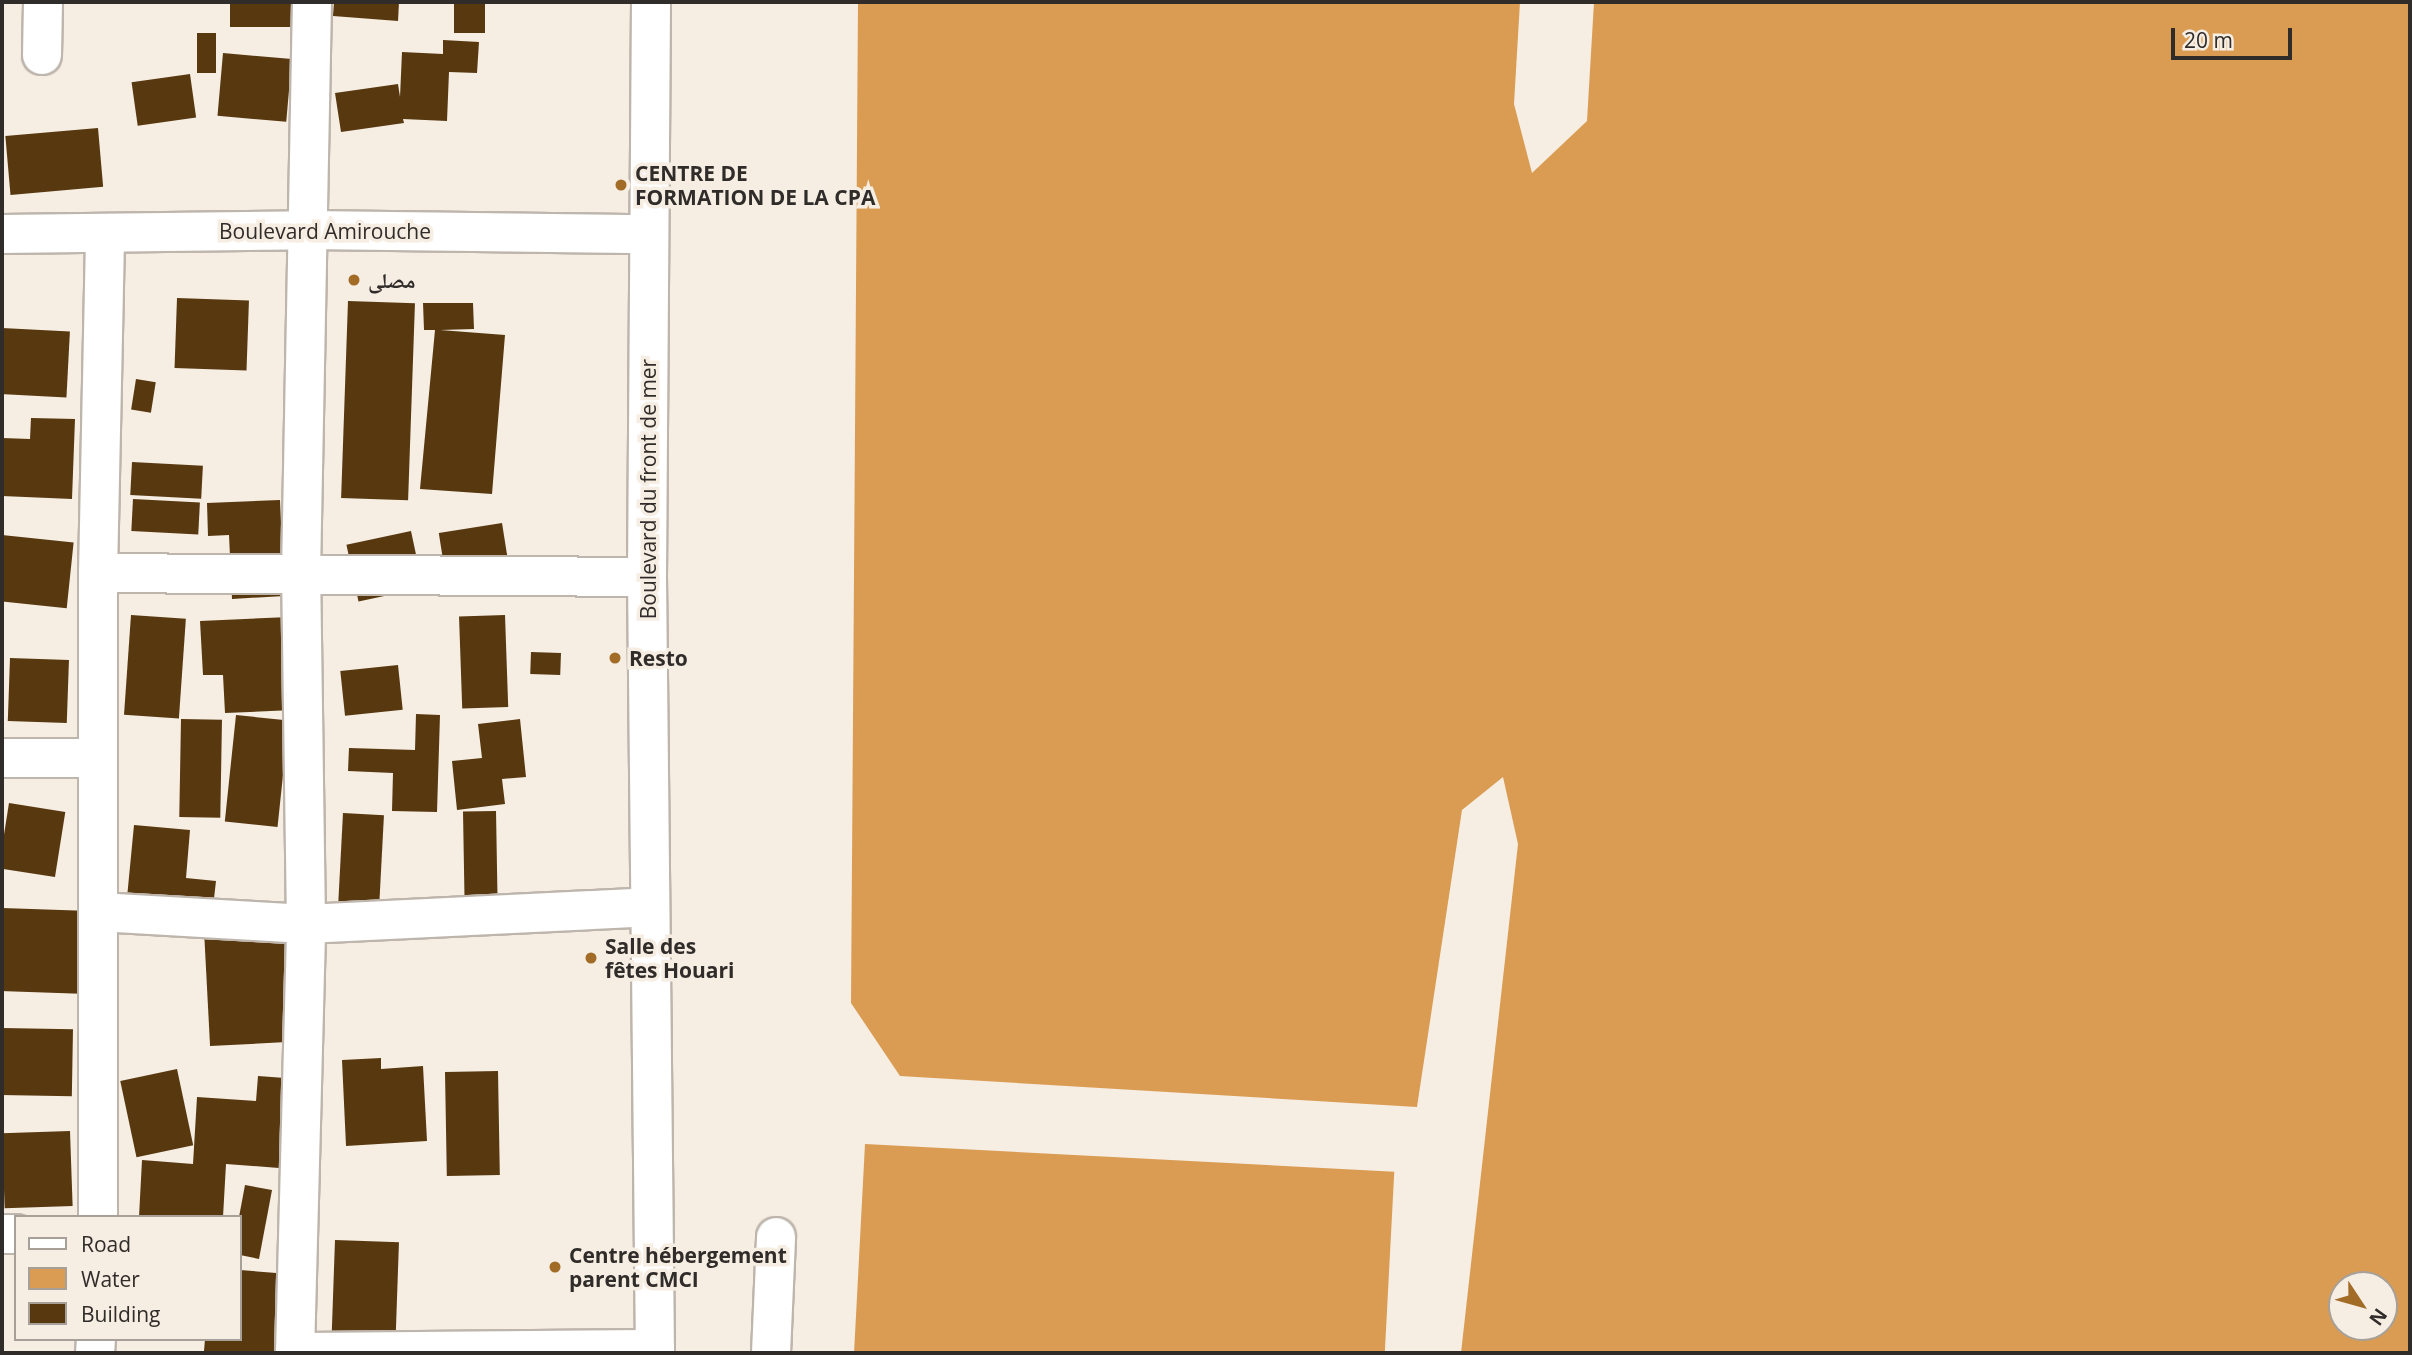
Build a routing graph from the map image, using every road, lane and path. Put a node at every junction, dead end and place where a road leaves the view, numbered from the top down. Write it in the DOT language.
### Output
graph roads {
  1 [pos="43,2"];
  2 [pos="312,2"];
  3 [pos="651,2"];
  4 [pos="43,55"];
  5 [pos="308,230"];
  6 [pos="105,233"];
  7 [pos="2,234"];
  8 [pos="649,234"];
  9 [pos="98,573"];
  10 [pos="301,574"];
  11 [pos="647,577"];
  12 [pos="2,758"];
  13 [pos="97,758"];
  14 [pos="649,907"];
  15 [pos="99,912"];
  16 [pos="306,924"];
  17 [pos="98,1215"];
  18 [pos="776,1237"];
  19 [pos="655,1351"];
  20 [pos="295,1353"];
  21 [pos="771,1353"];
  1 -- 4 [label="street"];
  2 -- 5 [label="street"];
  3 -- 8 [label="street, Boulevard du front de mer"];
  5 -- 6 [label="street, Boulevard Amirouche"];
  5 -- 8 [label="street, Boulevard Amirouche"];
  5 -- 10 [label="street"];
  6 -- 7 [label="street, Boulevard Amirouche"];
  6 -- 9 [label="street"];
  8 -- 11 [label="street, Boulevard du front de mer"];
  9 -- 10 [label="street"];
  9 -- 13 [label="street"];
  10 -- 11 [label="street"];
  10 -- 16 [label="street"];
  11 -- 14 [label="street, Boulevard du front de mer"];
  12 -- 13 [label="street"];
  13 -- 15 [label="street"];
  14 -- 16 [label="street"];
  14 -- 19 [label="street, Boulevard du front de mer"];
  15 -- 16 [label="street"];
  15 -- 17 [label="street"];
  16 -- 20 [label="street"];
  18 -- 21 [label="street"];
  19 -- 20 [label="street"];
}
